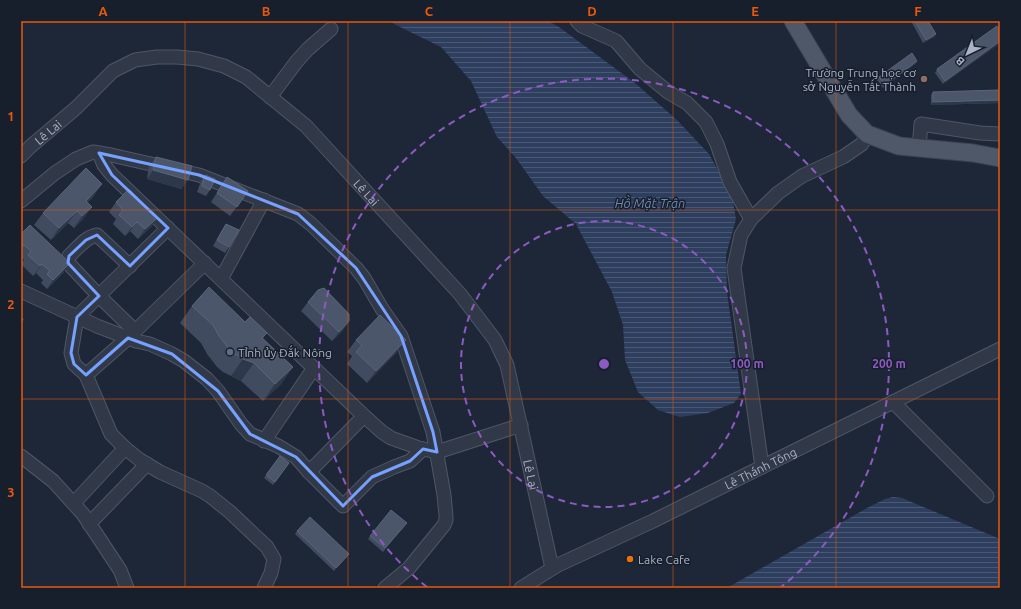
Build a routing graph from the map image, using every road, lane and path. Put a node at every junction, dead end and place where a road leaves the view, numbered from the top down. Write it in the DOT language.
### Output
graph roads {
  1 [pos="577,21"];
  2 [pos="794,21"];
  3 [pos="331,29"];
  4 [pos="270,98"];
  5 [pos="867,134"];
  6 [pos="1000,134"];
  7 [pos="920,148"];
  8 [pos="99,153"];
  9 [pos="21,156"];
  10 [pos="1000,158"];
  11 [pos="264,200"];
  12 [pos="21,201"];
  13 [pos="751,218"];
  14 [pos="168,228"];
  15 [pos="205,263"];
  16 [pos="130,266"];
  17 [pos="220,279"];
  18 [pos="21,291"];
  19 [pos="99,296"];
  20 [pos="77,317"];
  21 [pos="131,334"];
  22 [pos="1000,349"];
  23 [pos="314,368"];
  24 [pos="86,375"];
  25 [pos="893,402"];
  26 [pos="364,416"];
  27 [pos="521,424"];
  28 [pos="264,440"];
  29 [pos="125,448"];
  30 [pos="423,449"];
  31 [pos="437,452"];
  32 [pos="21,456"];
  33 [pos="147,464"];
  34 [pos="762,467"];
  35 [pos="308,472"];
  36 [pos="986,496"];
  37 [pos="74,503"];
  38 [pos="90,524"];
  39 [pos="552,568"];
  40 [pos="127,588"];
  41 [pos="264,588"];
  42 [pos="385,588"];
  43 [pos="521,588"];
  1 -- 13 [label="street"];
  2 -- 5 [label="main road"];
  3 -- 4 [label="street"];
  4 -- 9 [label="street, Lê Lai"];
  4 -- 27 [label="street, Lê Lai"];
  5 -- 7 [label="main road"];
  5 -- 13 [label="street"];
  6 -- 7 [label="street"];
  7 -- 10 [label="main road"];
  8 -- 11 [label="street"];
  8 -- 12 [label="street"];
  8 -- 14 [label="street"];
  11 -- 17 [label="street"];
  11 -- 31 [label="street"];
  13 -- 34 [label="street"];
  14 -- 15 [label="street"];
  14 -- 16 [label="street"];
  15 -- 17 [label="street"];
  15 -- 21 [label="street"];
  16 -- 19 [label="street"];
  16 -- 19 [label="street"];
  17 -- 23 [label="street"];
  18 -- 20 [label="street"];
  19 -- 20 [label="street"];
  19 -- 21 [label="street"];
  20 -- 21 [label="street"];
  20 -- 24 [label="street"];
  21 -- 24 [label="street"];
  21 -- 28 [label="street"];
  22 -- 25 [label="street, Lê Thánh Tông"];
  23 -- 26 [label="street"];
  23 -- 28 [label="street"];
  24 -- 29 [label="street"];
  25 -- 34 [label="street, Lê Thánh Tông"];
  25 -- 36 [label="street"];
  26 -- 30 [label="street"];
  26 -- 35 [label="street"];
  27 -- 31 [label="street"];
  27 -- 39 [label="street, Lê Lai"];
  28 -- 35 [label="street"];
  29 -- 33 [label="street"];
  29 -- 37 [label="street"];
  30 -- 31 [label="street"];
  30 -- 35 [label="street"];
  31 -- 42 [label="street"];
  32 -- 37 [label="street"];
  33 -- 38 [label="street"];
  33 -- 41 [label="street"];
  34 -- 39 [label="street, Lê Thánh Tông"];
  37 -- 38 [label="street"];
  38 -- 40 [label="street"];
  39 -- 43 [label="street, Lê Thánh Tông"];
}
